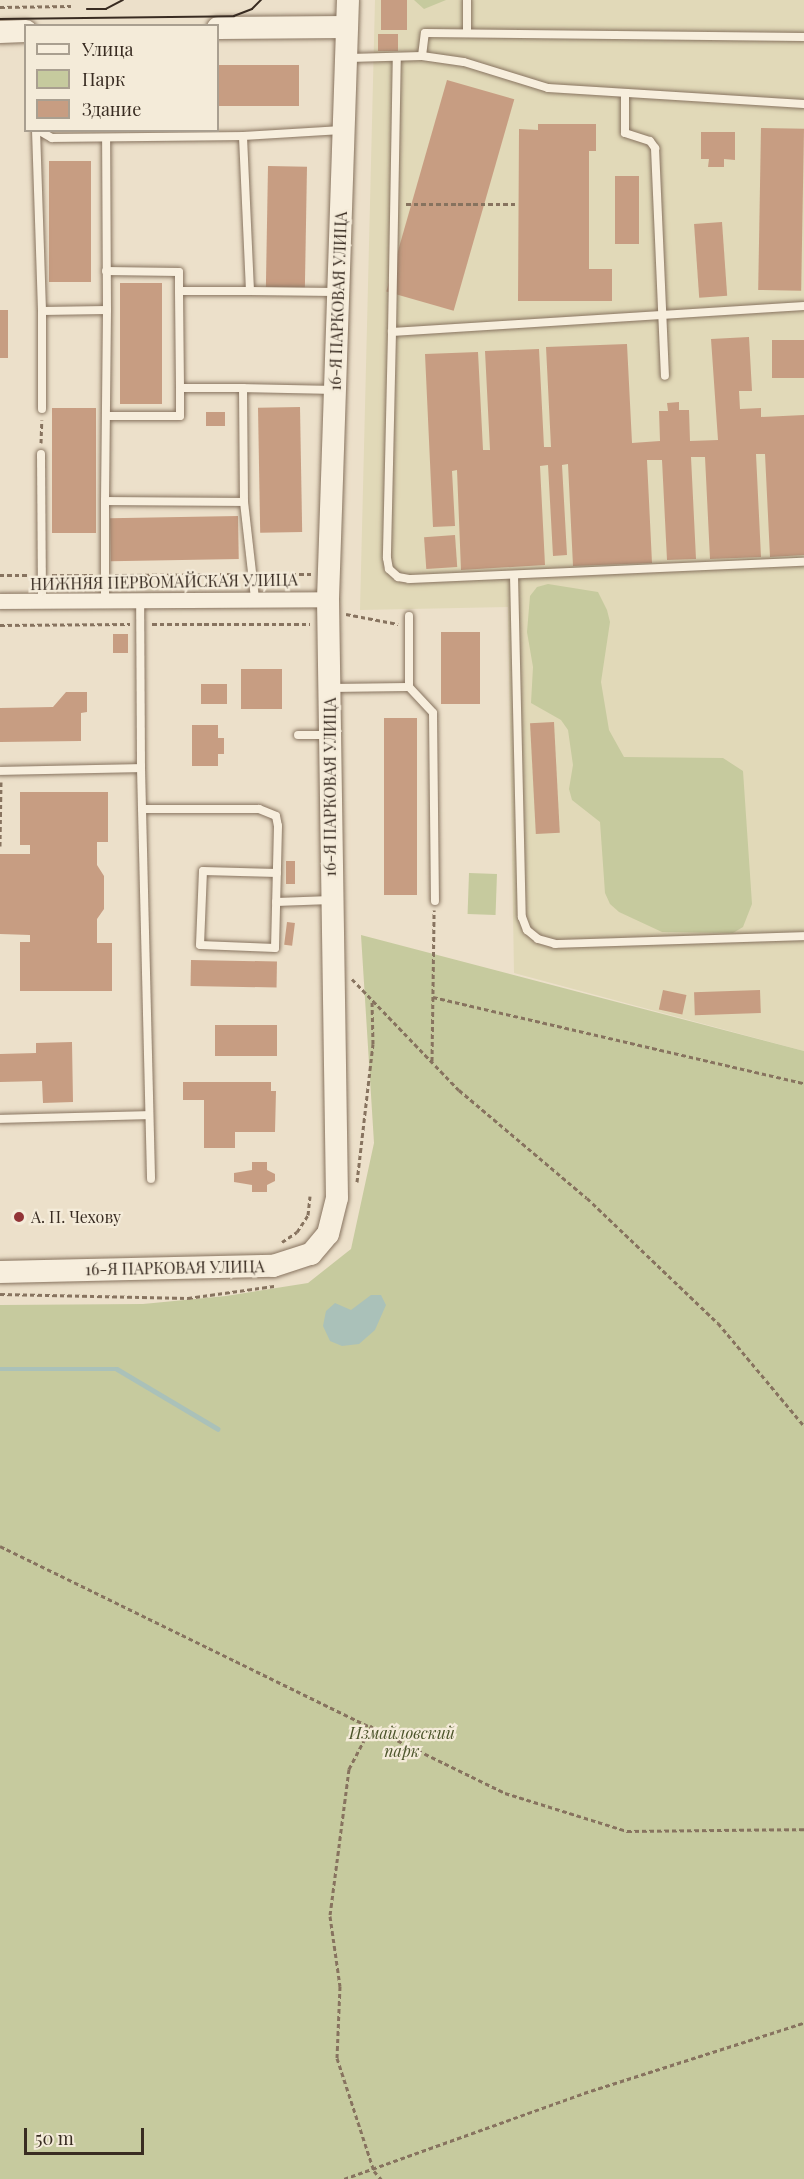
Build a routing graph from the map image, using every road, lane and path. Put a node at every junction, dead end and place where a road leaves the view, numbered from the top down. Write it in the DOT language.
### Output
graph roads {
  1 [pos="348,0"];
  2 [pos="467,0"];
  3 [pos="72,6"];
  4 [pos="0,7"];
  5 [pos="347,27"];
  6 [pos="219,28"];
  7 [pos="24,31"];
  8 [pos="0,32"];
  9 [pos="467,33"];
  10 [pos="804,37"];
  11 [pos="422,56"];
  12 [pos="346,58"];
  13 [pos="397,58"];
  14 [pos="626,93"];
  15 [pos="804,104"];
  16 [pos="344,130"];
  17 [pos="37,132"];
  18 [pos="41,132"];
  19 [pos="243,136"];
  20 [pos="106,138"];
  21 [pos="394,204"];
  22 [pos="518,204"];
  23 [pos="106,272"];
  24 [pos="179,291"];
  25 [pos="250,291"];
  26 [pos="338,292"];
  27 [pos="804,306"];
  28 [pos="107,310"];
  29 [pos="42,311"];
  30 [pos="662,315"];
  31 [pos="392,332"];
  32 [pos="665,376"];
  33 [pos="180,388"];
  34 [pos="243,388"];
  35 [pos="335,390"];
  36 [pos="42,409"];
  37 [pos="106,416"];
  38 [pos="41,454"];
  39 [pos="105,501"];
  40 [pos="244,502"];
  41 [pos="804,562"];
  42 [pos="105,574"];
  43 [pos="255,574"];
  44 [pos="311,574"];
  45 [pos="0,575"];
  46 [pos="42,575"];
  47 [pos="514,575"];
  48 [pos="140,599"];
  49 [pos="255,599"];
  50 [pos="105,600"];
  51 [pos="42,601"];
  52 [pos="0,602"];
  53 [pos="335,606"];
  54 [pos="409,616"];
  55 [pos="141,624"];
  56 [pos="321,624"];
  57 [pos="0,625"];
  58 [pos="409,626"];
  59 [pos="409,687"];
  60 [pos="329,688"];
  61 [pos="298,735"];
  62 [pos="330,735"];
  63 [pos="141,768"];
  64 [pos="0,771"];
  65 [pos="142,810"];
  66 [pos="0,846"];
  67 [pos="277,873"];
  68 [pos="331,900"];
  69 [pos="435,900"];
  70 [pos="276,902"];
  71 [pos="804,936"];
  72 [pos="347,973"];
  73 [pos="433,997"];
  74 [pos="372,999"];
  75 [pos="432,1061"];
  76 [pos="804,1083"];
  77 [pos="149,1115"];
  78 [pos="0,1119"];
  79 [pos="151,1179"];
  80 [pos="356,1186"];
  81 [pos="0,1272"];
  82 [pos="282,1284"];
  83 [pos="0,1294"];
  84 [pos="804,1426"];
  85 [pos="0,1546"];
  86 [pos="372,1725"];
  87 [pos="804,1828"];
  88 [pos="804,2024"];
  89 [pos="374,2171"];
  90 [pos="344,2179"];
  91 [pos="381,2179"];
  1 -- 5 [label="main road, 16-Я ПАРКОВАЯ УЛИЦА"];
  2 -- 9 [label="lane"];
  3 -- 4 [label="path"];
  5 -- 6 [label="main road"];
  5 -- 12 [label="main road, 16-Я ПАРКОВАЯ УЛИЦА"];
  7 -- 8 [label="main road"];
  9 -- 10 [label="lane"];
  9 -- 11 [label="lane"];
  11 -- 13 [label="lane"];
  11 -- 14 [label="lane"];
  12 -- 13 [label="lane"];
  12 -- 16 [label="main road, 16-Я ПАРКОВАЯ УЛИЦА"];
  13 -- 21 [label="lane"];
  14 -- 15 [label="lane"];
  14 -- 30 [label="lane"];
  16 -- 19 [label="lane"];
  16 -- 26 [label="main road, 16-Я ПАРКОВАЯ УЛИЦА"];
  17 -- 29 [label="lane"];
  18 -- 20 [label="lane"];
  19 -- 20 [label="lane"];
  19 -- 25 [label="lane"];
  20 -- 23 [label="lane"];
  21 -- 22 [label="path"];
  21 -- 31 [label="lane"];
  23 -- 24 [label="lane"];
  23 -- 28 [label="lane"];
  24 -- 25 [label="lane"];
  24 -- 33 [label="lane"];
  25 -- 26 [label="lane"];
  26 -- 35 [label="main road, 16-Я ПАРКОВАЯ УЛИЦА"];
  27 -- 30 [label="lane"];
  28 -- 29 [label="lane"];
  28 -- 37 [label="lane"];
  29 -- 36 [label="lane"];
  30 -- 31 [label="lane"];
  30 -- 32 [label="lane"];
  31 -- 47 [label="lane"];
  33 -- 34 [label="lane"];
  33 -- 37 [label="lane"];
  34 -- 35 [label="lane"];
  34 -- 40 [label="lane"];
  35 -- 53 [label="main road, 16-Я ПАРКОВАЯ УЛИЦА"];
  36 -- 38 [label="path"];
  37 -- 39 [label="lane"];
  38 -- 46 [label="lane"];
  39 -- 40 [label="lane"];
  39 -- 42 [label="lane"];
  40 -- 43 [label="lane"];
  41 -- 47 [label="lane"];
  42 -- 43 [label="path"];
  42 -- 46 [label="path"];
  42 -- 50 [label="lane"];
  43 -- 44 [label="path"];
  43 -- 49 [label="lane"];
  45 -- 46 [label="path"];
  46 -- 51 [label="lane"];
  47 -- 71 [label="lane"];
  48 -- 49 [label="street, НИЖНЯЯ ПЕРВОМАЙСКАЯ УЛИЦА"];
  48 -- 50 [label="street, НИЖНЯЯ ПЕРВОМАЙСКАЯ УЛИЦА"];
  48 -- 55 [label="lane"];
  49 -- 53 [label="street, НИЖНЯЯ ПЕРВОМАЙСКАЯ УЛИЦА"];
  50 -- 51 [label="street, НИЖНЯЯ ПЕРВОМАЙСКАЯ УЛИЦА"];
  51 -- 52 [label="street, НИЖНЯЯ ПЕРВОМАЙСКАЯ УЛИЦА"];
  53 -- 58 [label="path"];
  53 -- 60 [label="main road, 16-Я ПАРКОВАЯ УЛИЦА"];
  54 -- 58 [label="lane"];
  55 -- 56 [label="path"];
  55 -- 57 [label="path"];
  55 -- 63 [label="lane"];
  58 -- 59 [label="lane"];
  59 -- 60 [label="lane"];
  59 -- 69 [label="lane"];
  60 -- 62 [label="main road, 16-Я ПАРКОВАЯ УЛИЦА"];
  61 -- 62 [label="lane"];
  62 -- 68 [label="main road, 16-Я ПАРКОВАЯ УЛИЦА"];
  63 -- 64 [label="lane"];
  63 -- 65 [label="lane"];
  64 -- 66 [label="path"];
  65 -- 67 [label="lane"];
  65 -- 77 [label="lane"];
  67 -- 70 [label="lane"];
  67 -- 70 [label="lane"];
  68 -- 70 [label="lane"];
  68 -- 81 [label="main road, 16-Я ПАРКОВАЯ УЛИЦА"];
  69 -- 73 [label="path"];
  72 -- 74 [label="path"];
  73 -- 75 [label="path"];
  73 -- 76 [label="path"];
  74 -- 75 [label="path"];
  74 -- 80 [label="path"];
  75 -- 84 [label="path"];
  77 -- 78 [label="lane"];
  77 -- 79 [label="lane"];
  82 -- 83 [label="path"];
  85 -- 86 [label="path"];
  86 -- 87 [label="path"];
  86 -- 89 [label="path"];
  88 -- 89 [label="path"];
  89 -- 90 [label="path"];
  89 -- 91 [label="path"];
}
